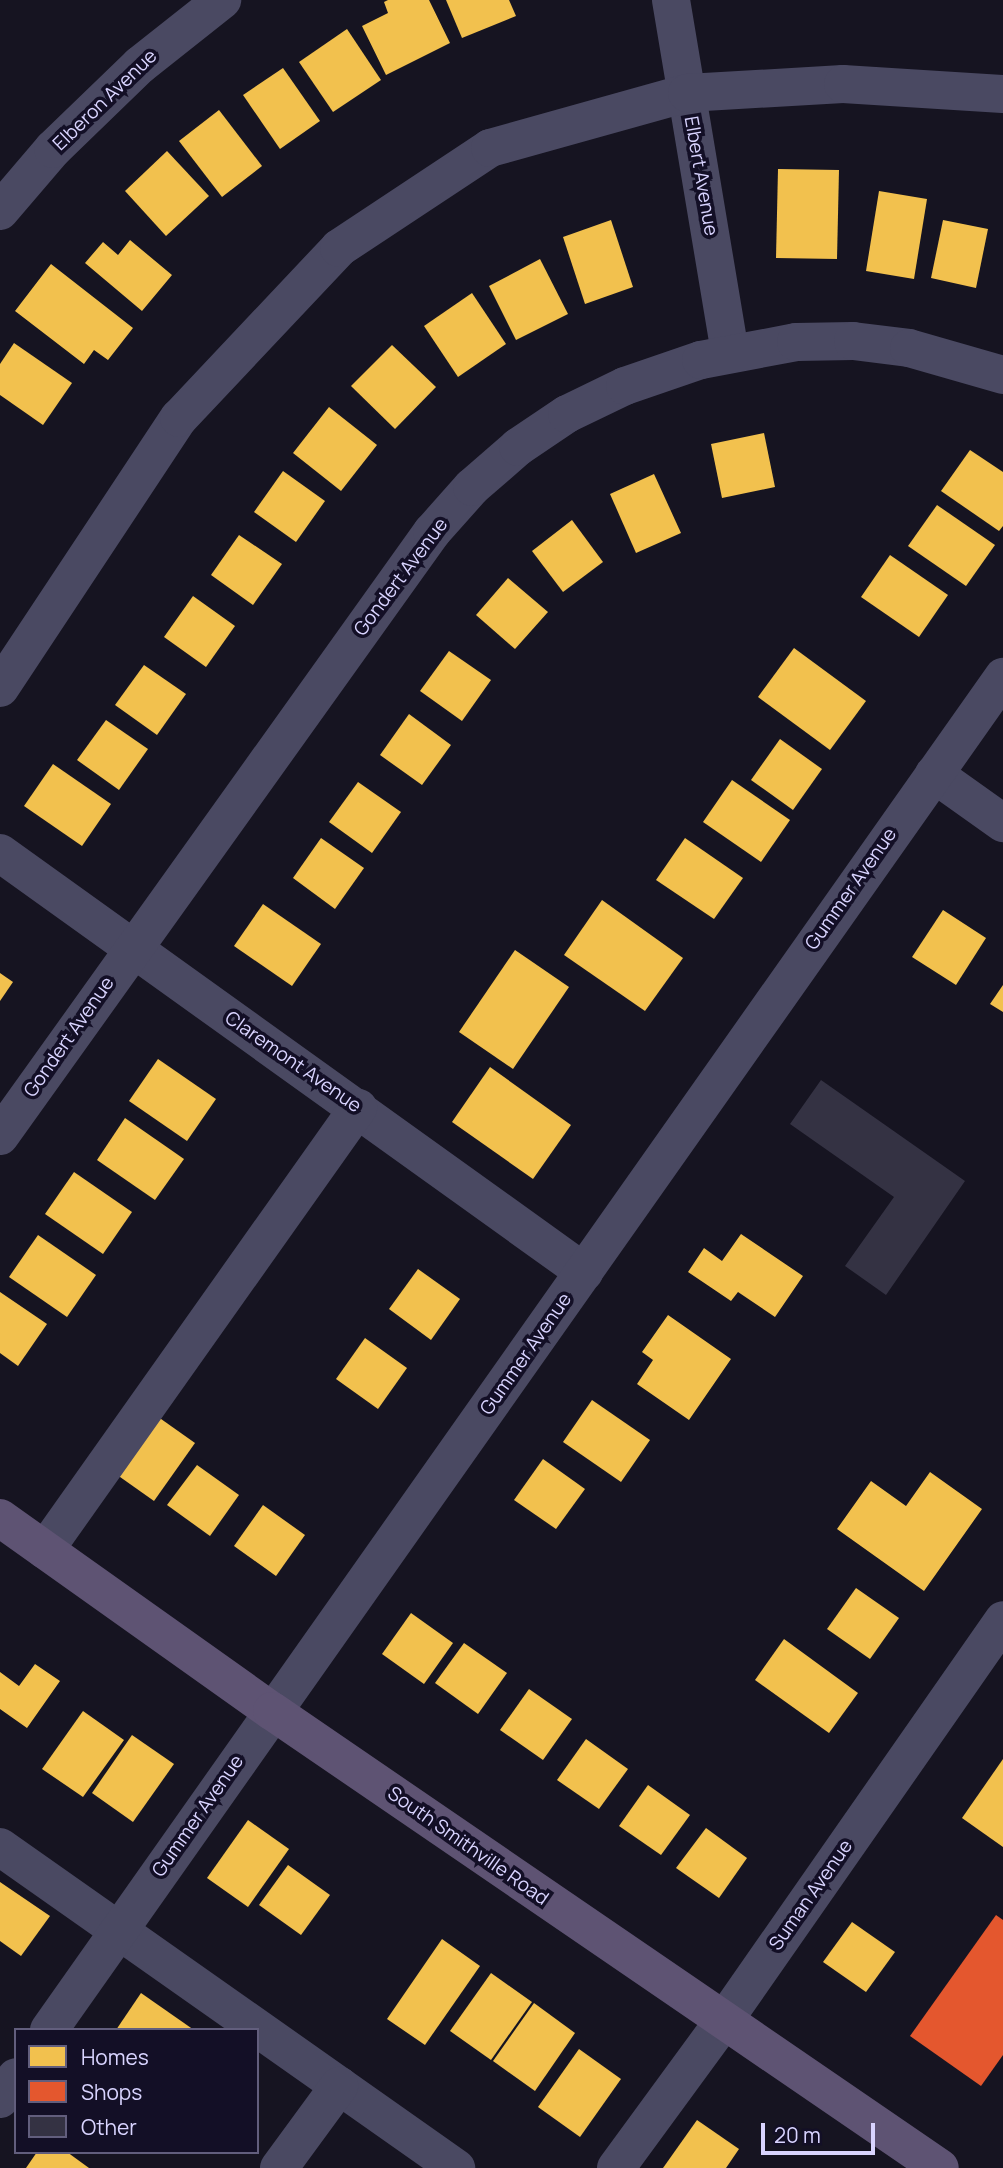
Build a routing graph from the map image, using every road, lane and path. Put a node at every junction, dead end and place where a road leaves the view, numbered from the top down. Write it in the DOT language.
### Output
graph roads {
  1 [pos="222,0"];
  2 [pos="671,0"];
  3 [pos="687,93"];
  4 [pos="1003,94"];
  5 [pos="0,211"];
  6 [pos="730,353"];
  7 [pos="1003,375"];
  8 [pos="1003,677"];
  9 [pos="0,688"];
  10 [pos="934,774"];
  11 [pos="1003,823"];
  12 [pos="0,853"];
  13 [pos="132,948"];
  14 [pos="358,1108"];
  15 [pos="0,1136"];
  16 [pos="584,1272"];
  17 [pos="0,1518"];
  18 [pos="45,1550"];
  19 [pos="1003,1620"];
  20 [pos="272,1711"];
  21 [pos="0,1847"];
  22 [pos="118,1931"];
  23 [pos="723,2022"];
  24 [pos="50,2028"];
  25 [pos="256,2028"];
  26 [pos="259,2030"];
  27 [pos="14,2080"];
  28 [pos="339,2086"];
  29 [pos="0,2099"];
  30 [pos="279,2168"];
  31 [pos="456,2168"];
  32 [pos="616,2168"];
  33 [pos="940,2168"];
  1 -- 5 [label="street, Elberon Avenue"];
  2 -- 3 [label="street, Elbert Avenue"];
  3 -- 4 [label="street"];
  3 -- 6 [label="street, Elbert Avenue"];
  3 -- 9 [label="street"];
  6 -- 7 [label="street, Gondert Avenue"];
  6 -- 13 [label="street, Gondert Avenue"];
  8 -- 10 [label="street, Gummer Avenue"];
  10 -- 11 [label="street"];
  10 -- 16 [label="street, Gummer Avenue"];
  12 -- 13 [label="street, Claremont Avenue"];
  13 -- 14 [label="street, Claremont Avenue"];
  13 -- 15 [label="street, Gondert Avenue"];
  14 -- 16 [label="street, Claremont Avenue"];
  14 -- 18 [label="street"];
  16 -- 20 [label="street, Gummer Avenue"];
  17 -- 18 [label="main road, South Smithville Road"];
  18 -- 20 [label="main road, South Smithville Road"];
  19 -- 23 [label="street, Suman Avenue"];
  20 -- 22 [label="street, Gummer Avenue"];
  20 -- 23 [label="main road, South Smithville Road"];
  21 -- 22 [label="street"];
  22 -- 24 [label="street, Gummer Avenue"];
  22 -- 25 [label="street"];
  23 -- 32 [label="street, Suman Avenue"];
  23 -- 33 [label="main road, South Smithville Road"];
  26 -- 28 [label="street"];
  27 -- 29 [label="street"];
  28 -- 30 [label="street"];
  28 -- 31 [label="street"];
}
